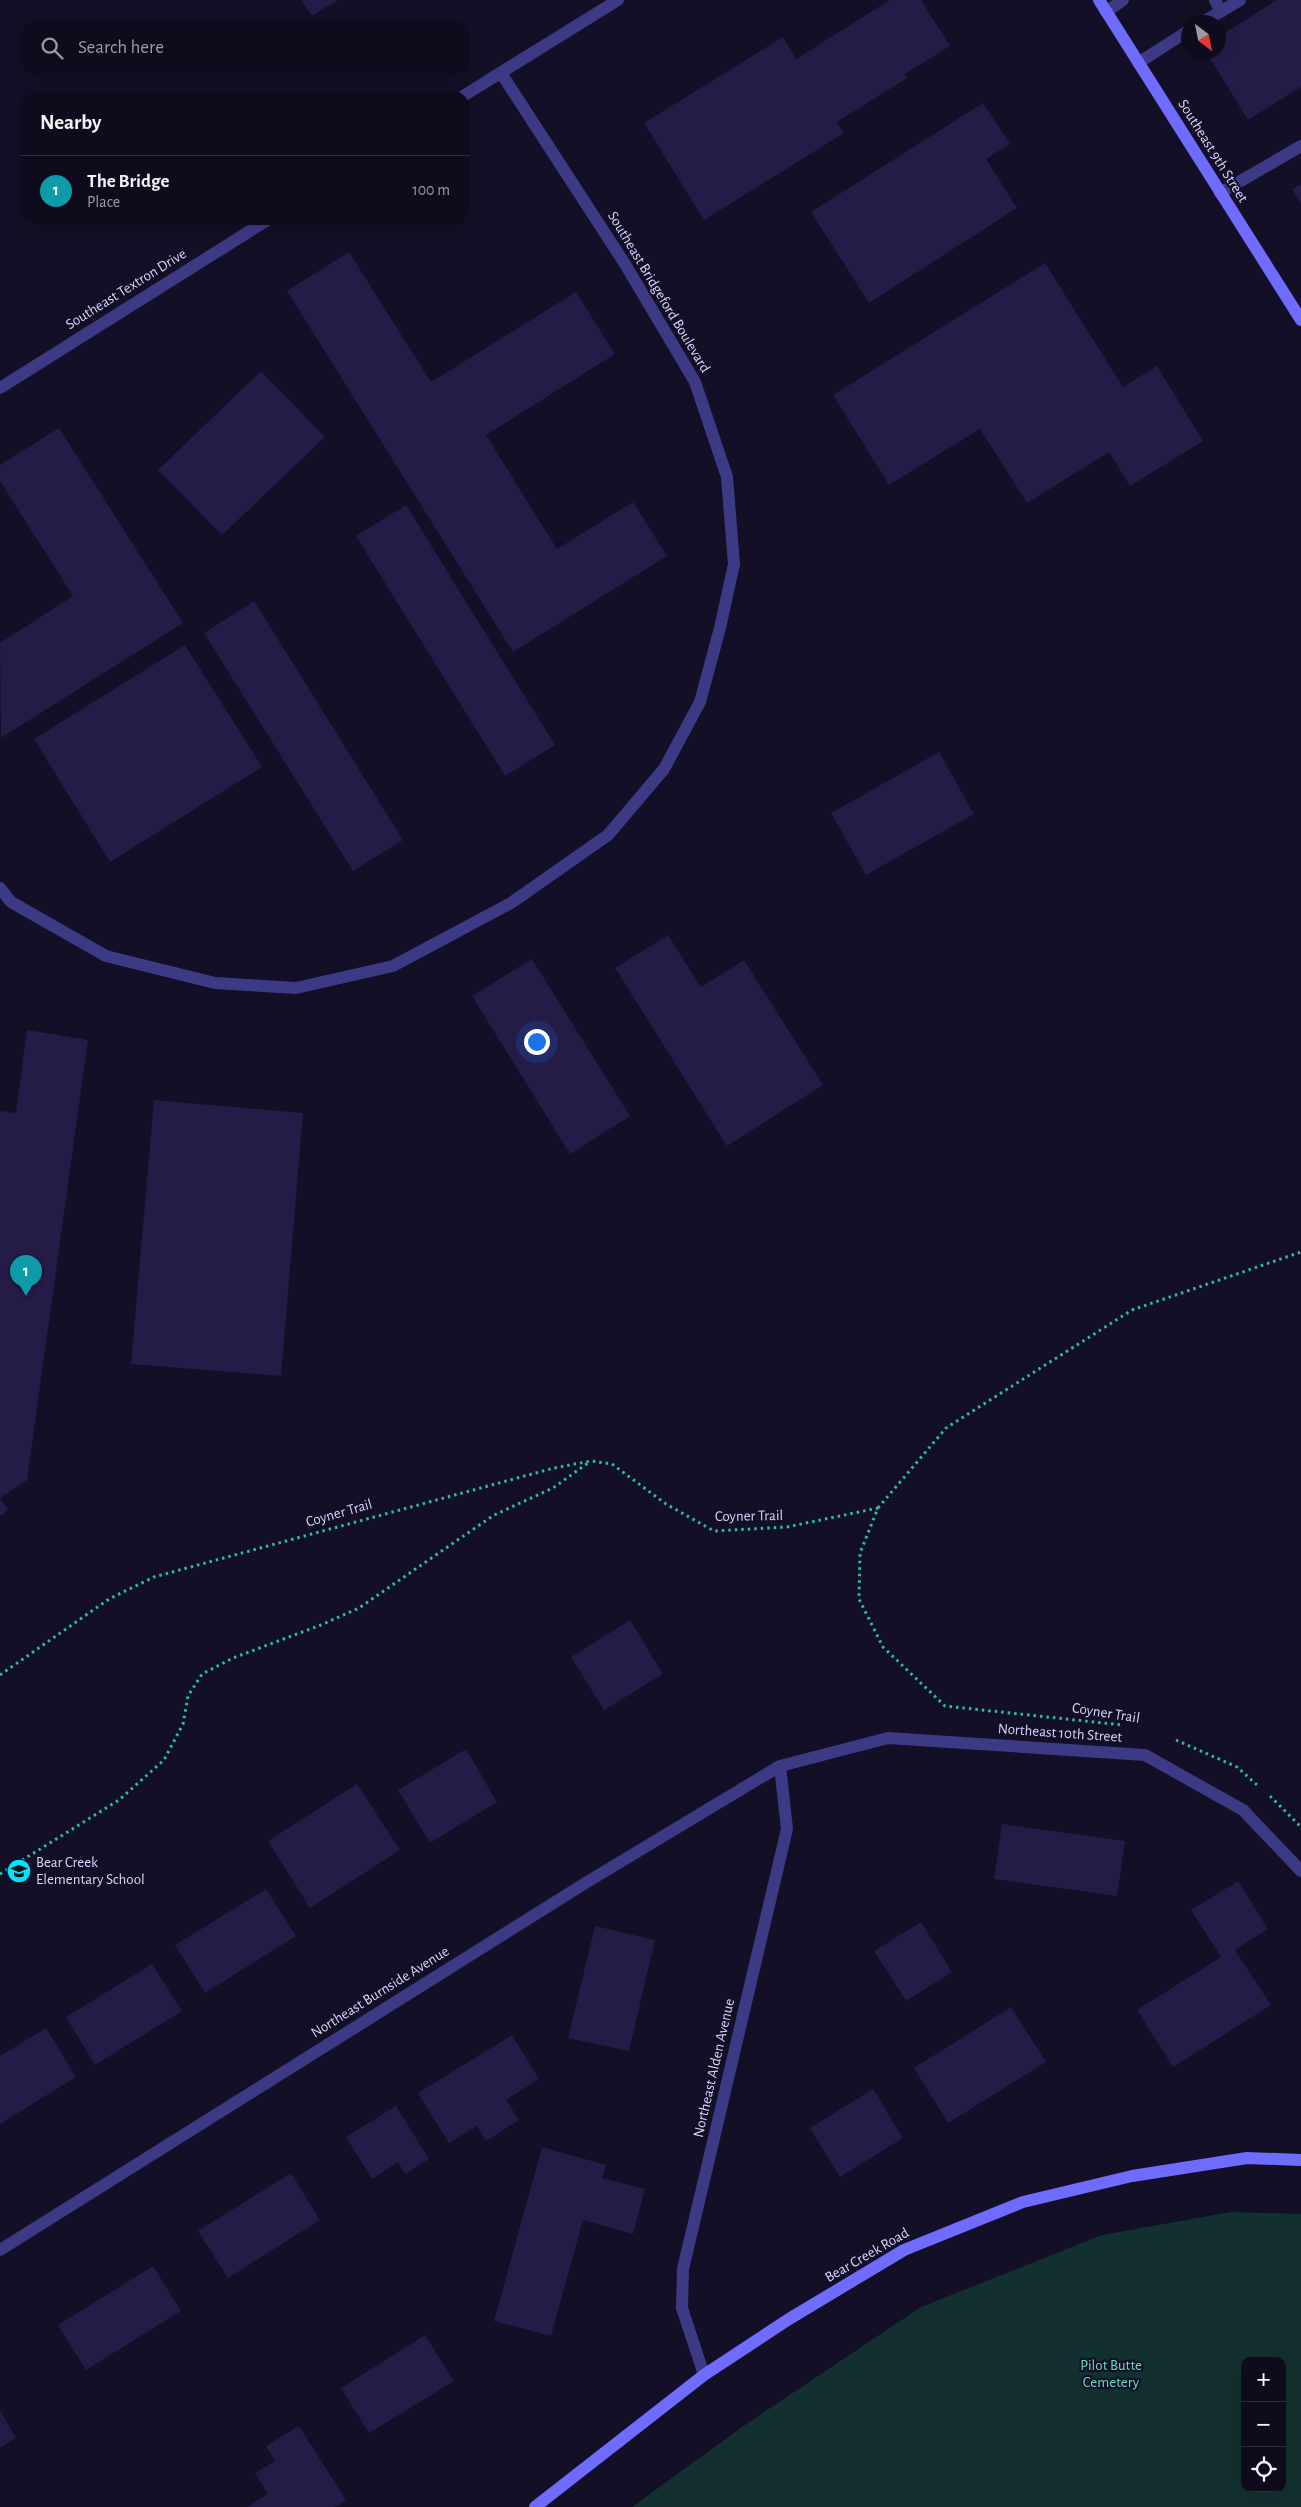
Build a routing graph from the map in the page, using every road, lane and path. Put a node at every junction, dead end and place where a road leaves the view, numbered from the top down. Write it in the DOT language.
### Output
graph roads {
  1 [pos="618,0"];
  2 [pos="1099,0"];
  3 [pos="1123,0"];
  4 [pos="1240,0"];
  5 [pos="1218,6"];
  6 [pos="1106,12"];
  7 [pos="1181,35"];
  8 [pos="1138,63"];
  9 [pos="501,73"];
  10 [pos="470,92"];
  11 [pos="1301,146"];
  12 [pos="1220,193"];
  13 [pos="259,225"];
  14 [pos="1301,319"];
  15 [pos="0,388"];
  16 [pos="0,888"];
  17 [pos="1301,1252"];
  18 [pos="591,1461"];
  19 [pos="878,1508"];
  20 [pos="0,1675"];
  21 [pos="1126,1726"];
  22 [pos="1170,1738"];
  23 [pos="780,1766"];
  24 [pos="1258,1786"];
  25 [pos="1266,1792"];
  26 [pos="1301,1827"];
  27 [pos="1301,1871"];
  28 [pos="0,1874"];
  29 [pos="1301,2160"];
  30 [pos="0,2250"];
  31 [pos="704,2375"];
  32 [pos="535,2507"];
  1 -- 9 [label="street"];
  2 -- 6 [label="street, Southeast 9th Street"];
  3 -- 6 [label="street"];
  4 -- 5 [label="street"];
  6 -- 8 [label="street, Southeast 9th Street"];
  7 -- 8 [label="street"];
  8 -- 12 [label="street, Southeast 9th Street"];
  9 -- 10 [label="street"];
  9 -- 16 [label="street, Southeast Bridgeford Boulevard"];
  11 -- 12 [label="street"];
  12 -- 14 [label="street, Southeast 9th Street"];
  13 -- 15 [label="street, Southeast Textron Drive"];
  17 -- 19 [label="path"];
  18 -- 19 [label="path, Coyner Trail"];
  18 -- 20 [label="path, Coyner Trail"];
  18 -- 28 [label="path"];
  19 -- 21 [label="path, Coyner Trail"];
  22 -- 24 [label="path"];
  23 -- 27 [label="street, Northeast 10th Street"];
  23 -- 30 [label="street, Northeast Burnside Avenue"];
  23 -- 31 [label="street, Northeast Alden Avenue"];
  25 -- 26 [label="path"];
  29 -- 31 [label="street, Bear Creek Road"];
  31 -- 32 [label="street, Bear Creek Road"];
}
